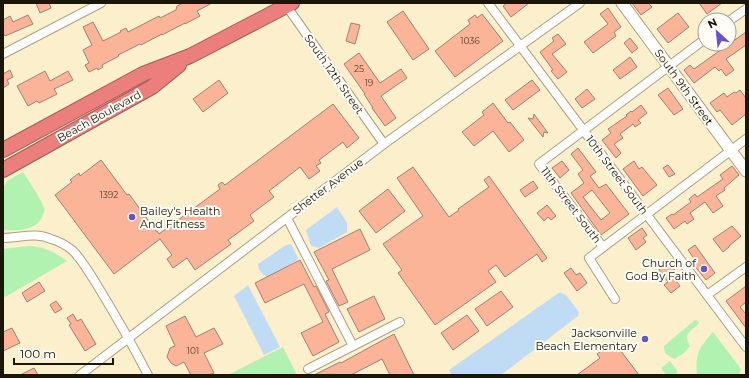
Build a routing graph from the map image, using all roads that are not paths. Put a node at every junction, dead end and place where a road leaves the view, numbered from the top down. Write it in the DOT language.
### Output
graph roads {
  1 [pos="101,3"];
  2 [pos="488,3"];
  3 [pos="580,3"];
  4 [pos="622,3"];
  5 [pos="288,4"];
  6 [pos="746,9"];
  7 [pos="737,15"];
  8 [pos="697,45"];
  9 [pos="520,47"];
  10 [pos="3,54"];
  11 [pos="190,56"];
  12 [pos="668,66"];
  13 [pos="584,130"];
  14 [pos="746,139"];
  15 [pos="384,144"];
  16 [pos="3,150"];
  17 [pos="731,151"];
  18 [pos="3,170"];
  19 [pos="746,171"];
  20 [pos="647,214"];
  21 [pos="287,218"];
  22 [pos="3,238"];
  23 [pos="603,247"];
  24 [pos="746,267"];
  25 [pos="707,295"];
  26 [pos="615,299"];
  27 [pos="400,322"];
  28 [pos="129,338"];
  29 [pos="353,346"];
  30 [pos="746,347"];
  31 [pos="308,369"];
  32 [pos="80,375"];
  33 [pos="148,375"];
  1 -- 10 [label="street"];
  2 -- 9 [label="street, 10th Street South"];
  3 -- 9 [label="street, Shetter Avenue"];
  4 -- 12 [label="street, South 9th Street"];
  5 -- 11 [label="highway"];
  5 -- 15 [label="street, South 12th Street"];
  6 -- 7 [label="street"];
  8 -- 12 [label="street"];
  9 -- 13 [label="street, 10th Street South"];
  9 -- 15 [label="street, Shetter Avenue"];
  11 -- 16 [label="highway"];
  11 -- 18 [label="highway, Beach Boulevard"];
  12 -- 13 [label="street"];
  12 -- 17 [label="street, South 9th Street"];
  13 -- 20 [label="street, 10th Street South"];
  13 -- 23 [label="street, 11th Street South"];
  14 -- 17 [label="street"];
  15 -- 21 [label="street, Shetter Avenue"];
  17 -- 19 [label="street, South 9th Street"];
  17 -- 20 [label="street"];
  20 -- 23 [label="street"];
  20 -- 25 [label="street, 10th Street South"];
  21 -- 28 [label="street, Shetter Avenue"];
  21 -- 29 [label="street"];
  22 -- 28 [label="street"];
  23 -- 26 [label="street"];
  24 -- 25 [label="street"];
  25 -- 30 [label="street, 10th Street South"];
  27 -- 29 [label="street"];
  28 -- 32 [label="street, Shetter Avenue"];
  28 -- 33 [label="street"];
  29 -- 31 [label="street"];
}
